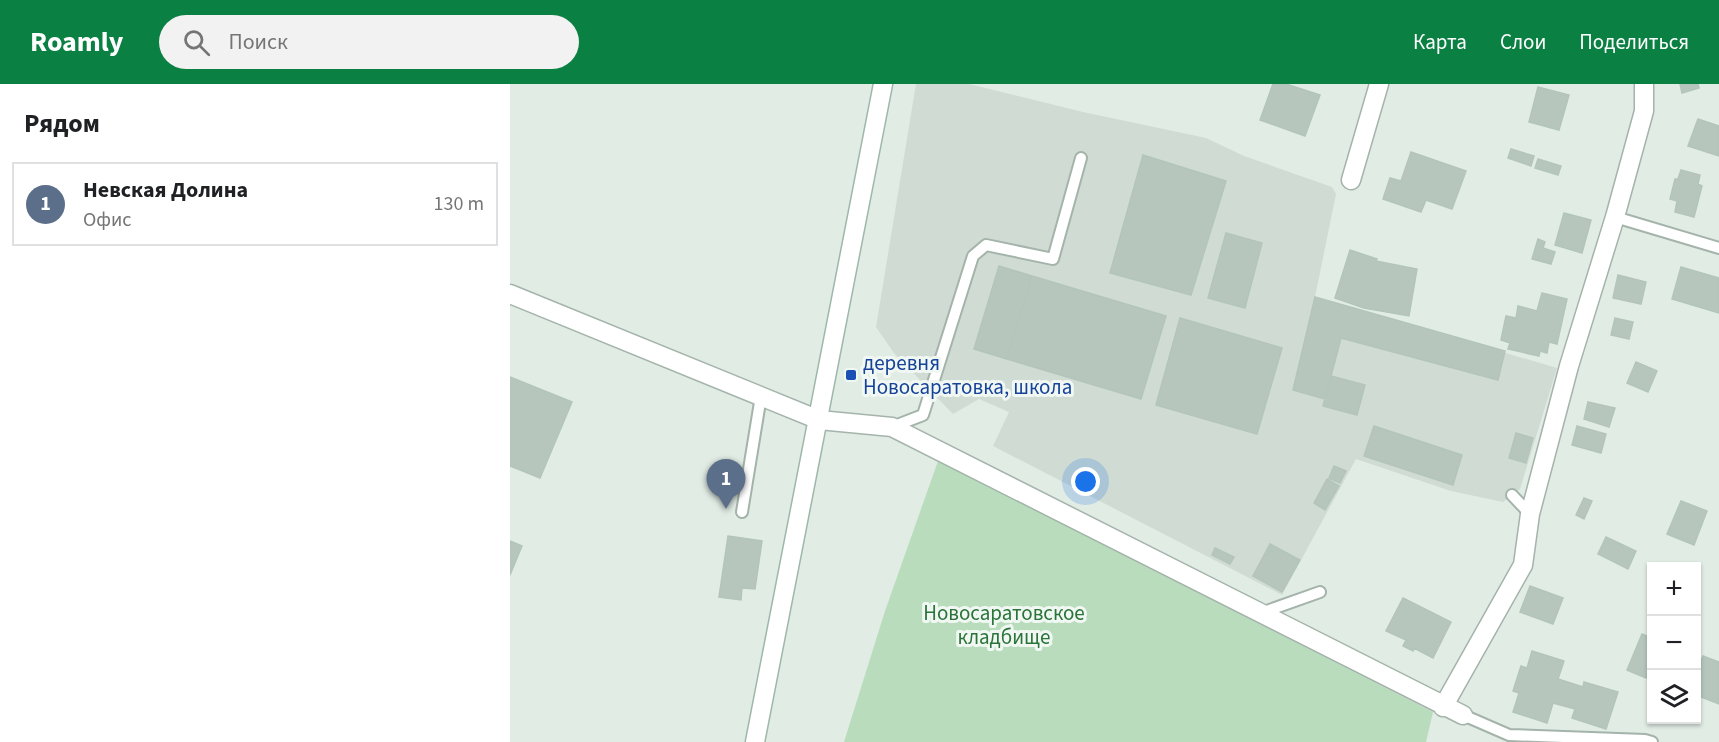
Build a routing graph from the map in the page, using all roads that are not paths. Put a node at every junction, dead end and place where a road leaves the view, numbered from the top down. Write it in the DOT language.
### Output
graph roads {
  1 [pos="883,84"];
  2 [pos="1379,84"];
  3 [pos="1644,84"];
  4 [pos="1081,158"];
  5 [pos="1352,180"];
  6 [pos="1615,217"];
  7 [pos="1719,248"];
  8 [pos="510,294"];
  9 [pos="760,396"];
  10 [pos="819,420"];
  11 [pos="892,427"];
  12 [pos="1512,495"];
  13 [pos="742,512"];
  14 [pos="1530,514"];
  15 [pos="1320,592"];
  16 [pos="1261,613"];
  17 [pos="1443,707"];
  18 [pos="1463,715"];
  19 [pos="755,742"];
  20 [pos="1652,742"];
  1 -- 10 [label="street"];
  2 -- 5 [label="street"];
  3 -- 6 [label="street"];
  4 -- 11 [label="lane"];
  6 -- 7 [label="lane"];
  6 -- 14 [label="street"];
  8 -- 9 [label="street"];
  9 -- 10 [label="street"];
  9 -- 13 [label="lane"];
  10 -- 11 [label="street"];
  10 -- 19 [label="street"];
  11 -- 16 [label="street"];
  12 -- 14 [label="lane"];
  14 -- 17 [label="street"];
  15 -- 16 [label="lane"];
  16 -- 17 [label="street"];
  17 -- 18 [label="street"];
  18 -- 20 [label="lane"];
}
